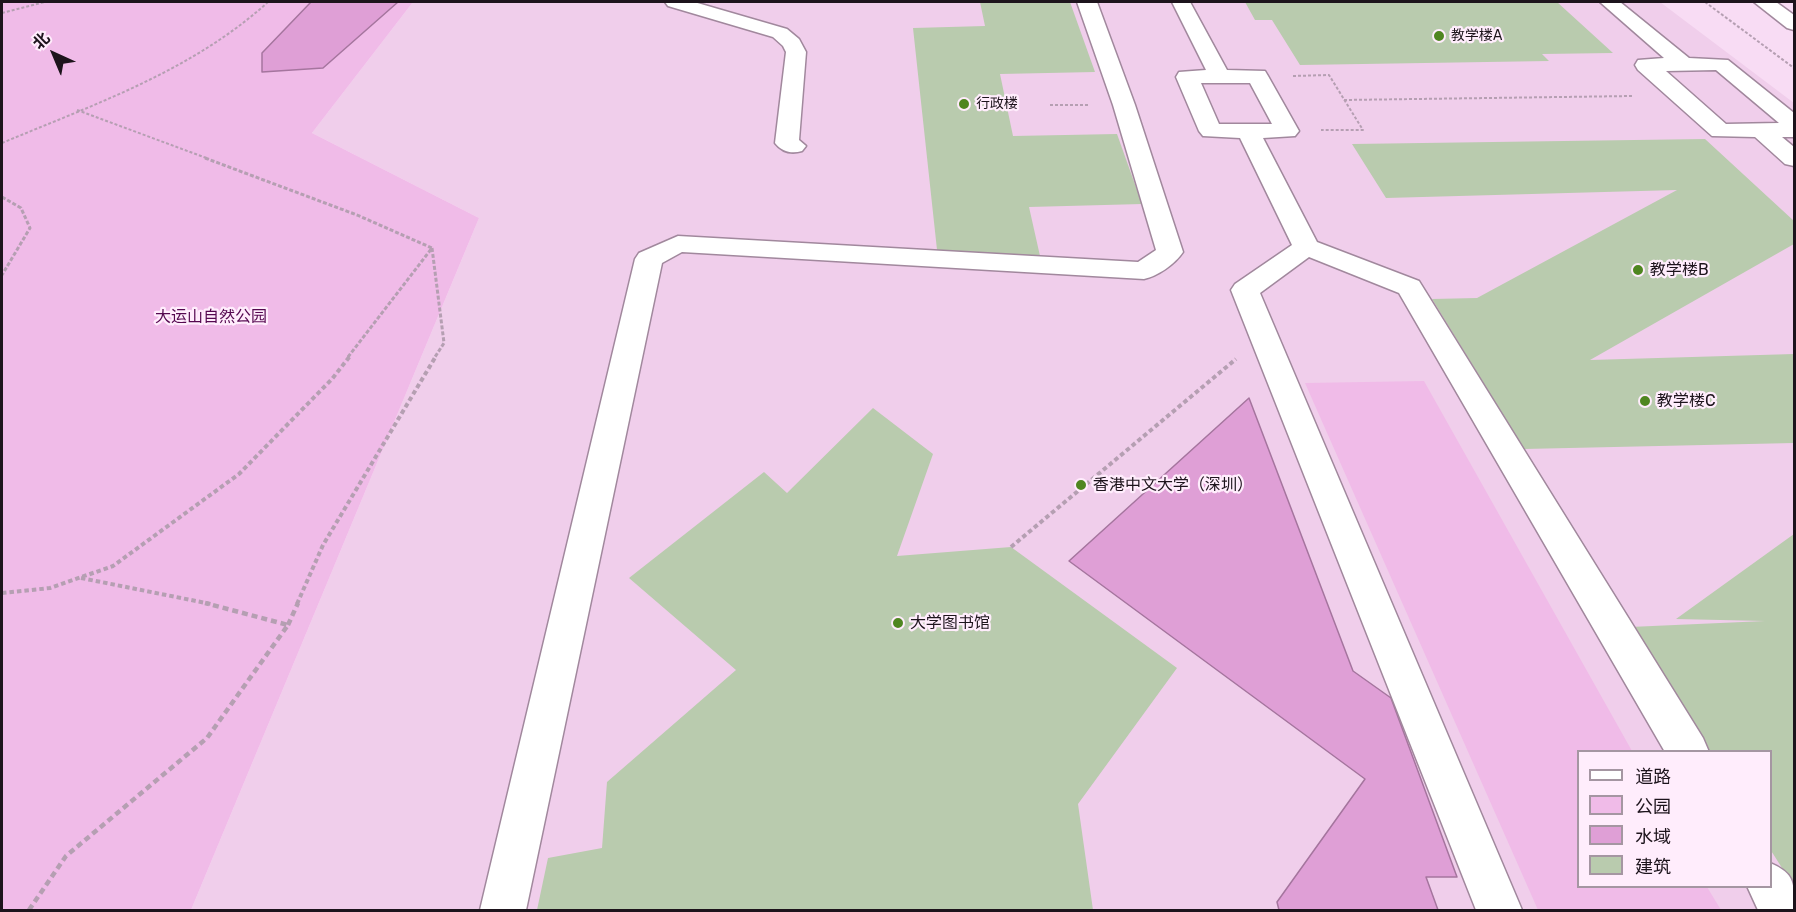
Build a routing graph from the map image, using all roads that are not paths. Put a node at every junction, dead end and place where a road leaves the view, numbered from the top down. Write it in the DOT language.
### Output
graph roads {
  1 [pos="675,2"];
  2 [pos="1087,2"];
  3 [pos="1181,2"];
  4 [pos="1609,2"];
  5 [pos="1764,2"];
  6 [pos="1794,24"];
  7 [pos="1683,64"];
  8 [pos="1220,77"];
  9 [pos="1794,124"];
  10 [pos="1761,130"];
  11 [pos="1794,130"];
  12 [pos="1248,131"];
  13 [pos="794,146"];
  14 [pos="1794,159"];
  15 [pos="1306,247"];
  16 [pos="1687,750"];
  17 [pos="1771,888"];
  18 [pos="503,910"];
  19 [pos="1499,910"];
  20 [pos="1784,910"];
  1 -- 13 [label="street"];
  2 -- 18 [label="street"];
  3 -- 8 [label="street"];
  4 -- 7 [label="street"];
  5 -- 6 [label="street"];
  7 -- 9 [label="street"];
  7 -- 10 [label="street"];
  8 -- 12 [label="street"];
  8 -- 12 [label="street"];
  10 -- 11 [label="street"];
  10 -- 14 [label="street"];
  12 -- 15 [label="street"];
  15 -- 16 [label="street"];
  15 -- 19 [label="street"];
  17 -- 20 [label="street"];
}
